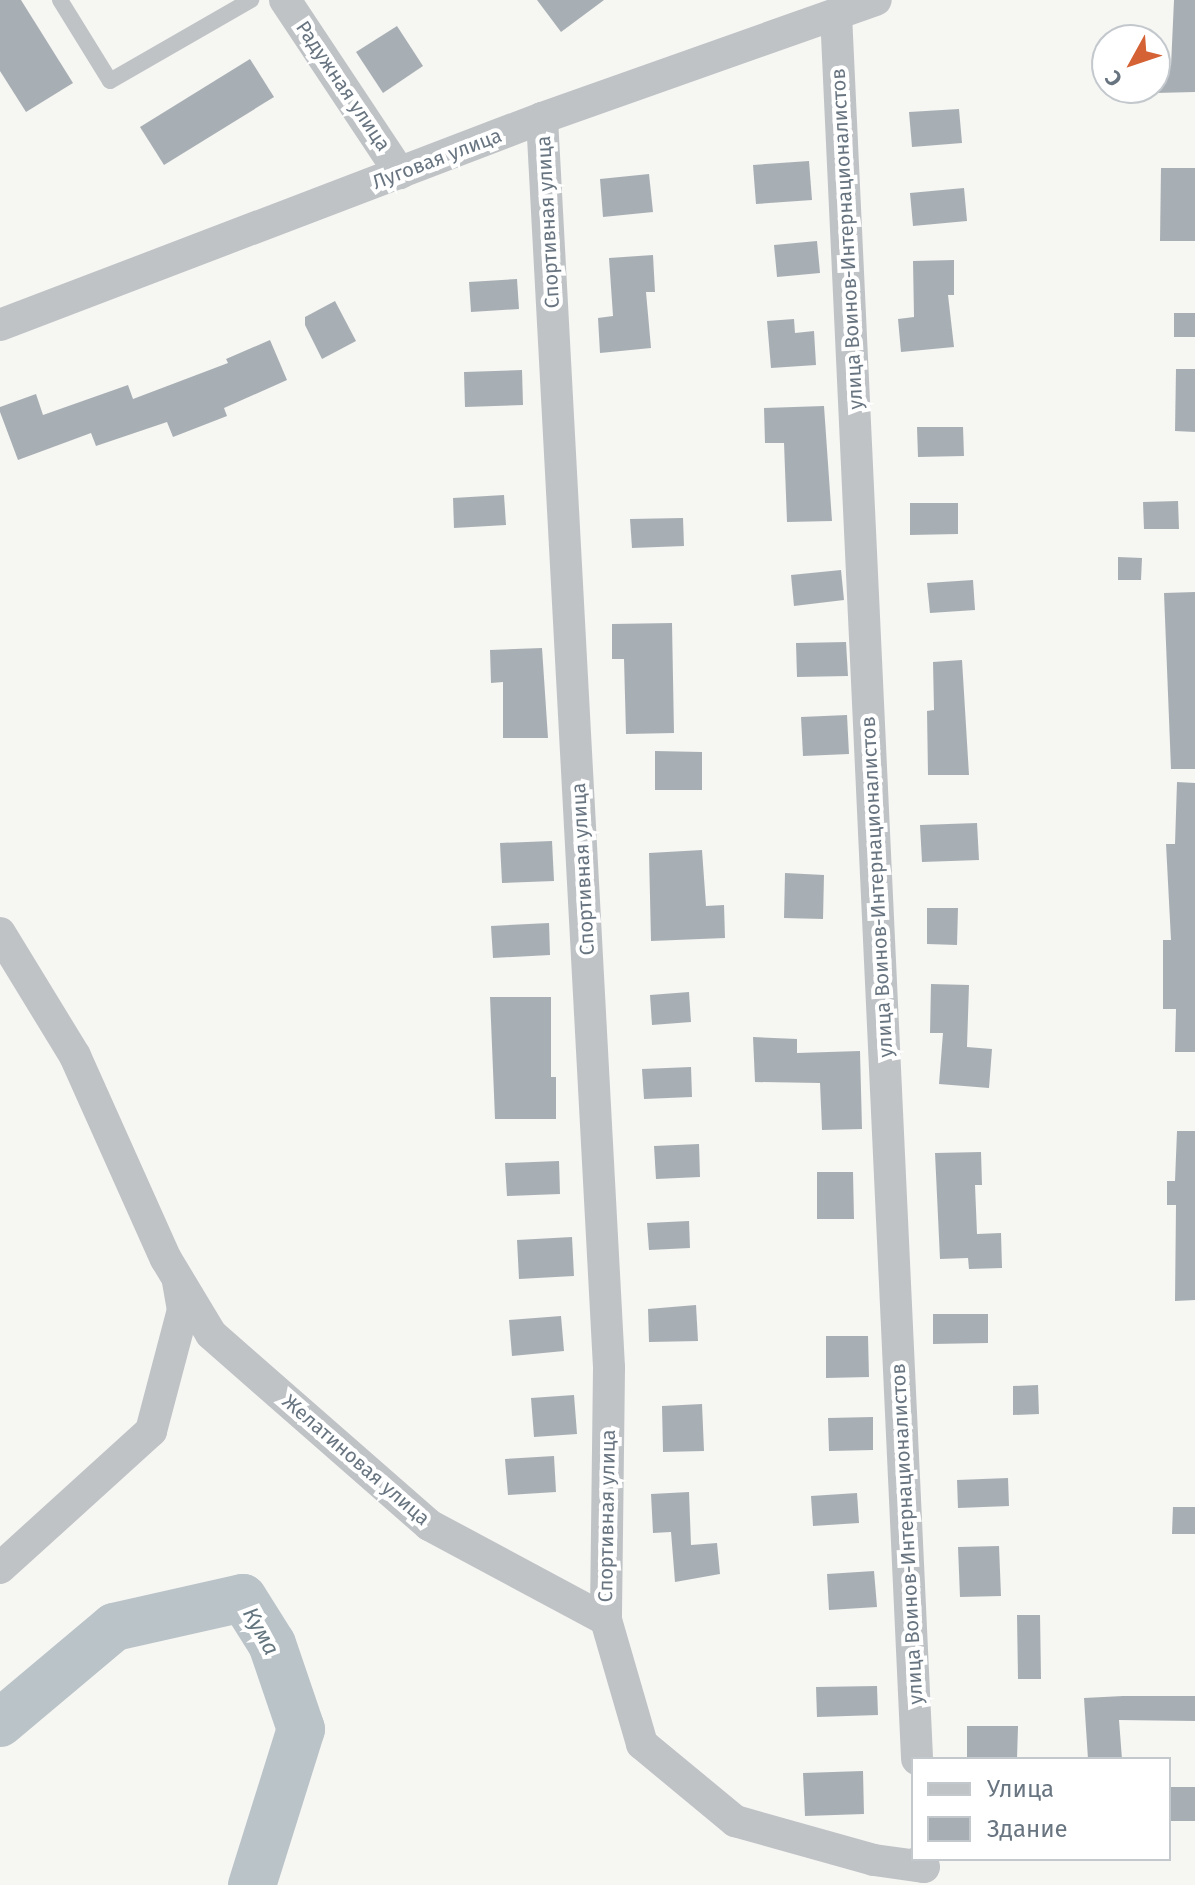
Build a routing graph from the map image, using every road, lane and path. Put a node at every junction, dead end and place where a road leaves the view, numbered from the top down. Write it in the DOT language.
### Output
graph roads {
  1 [pos="60,0"];
  2 [pos="251,0"];
  3 [pos="285,0"];
  4 [pos="876,0"];
  5 [pos="836,14"];
  6 [pos="542,118"];
  7 [pos="400,173"];
  8 [pos="0,325"];
  9 [pos="4,950"];
  10 [pos="178,1279"];
  11 [pos="0,1568"];
  12 [pos="606,1620"];
  13 [pos="917,1757"];
  14 [pos="923,1863"];
  1 -- 2 [label="lane"];
  3 -- 7 [label="street, Радужная улица"];
  4 -- 5 [label="street, Луговая улица"];
  5 -- 6 [label="street, Луговая улица"];
  5 -- 13 [label="street, улица Воинов-Интернационалистов"];
  6 -- 7 [label="street, Луговая улица"];
  6 -- 12 [label="street, Спортивная улица"];
  7 -- 8 [label="street, Луговая улица"];
  9 -- 10 [label="street, Желатиновая улица"];
  10 -- 11 [label="street"];
  10 -- 12 [label="street, Желатиновая улица"];
  12 -- 14 [label="street"];
}
